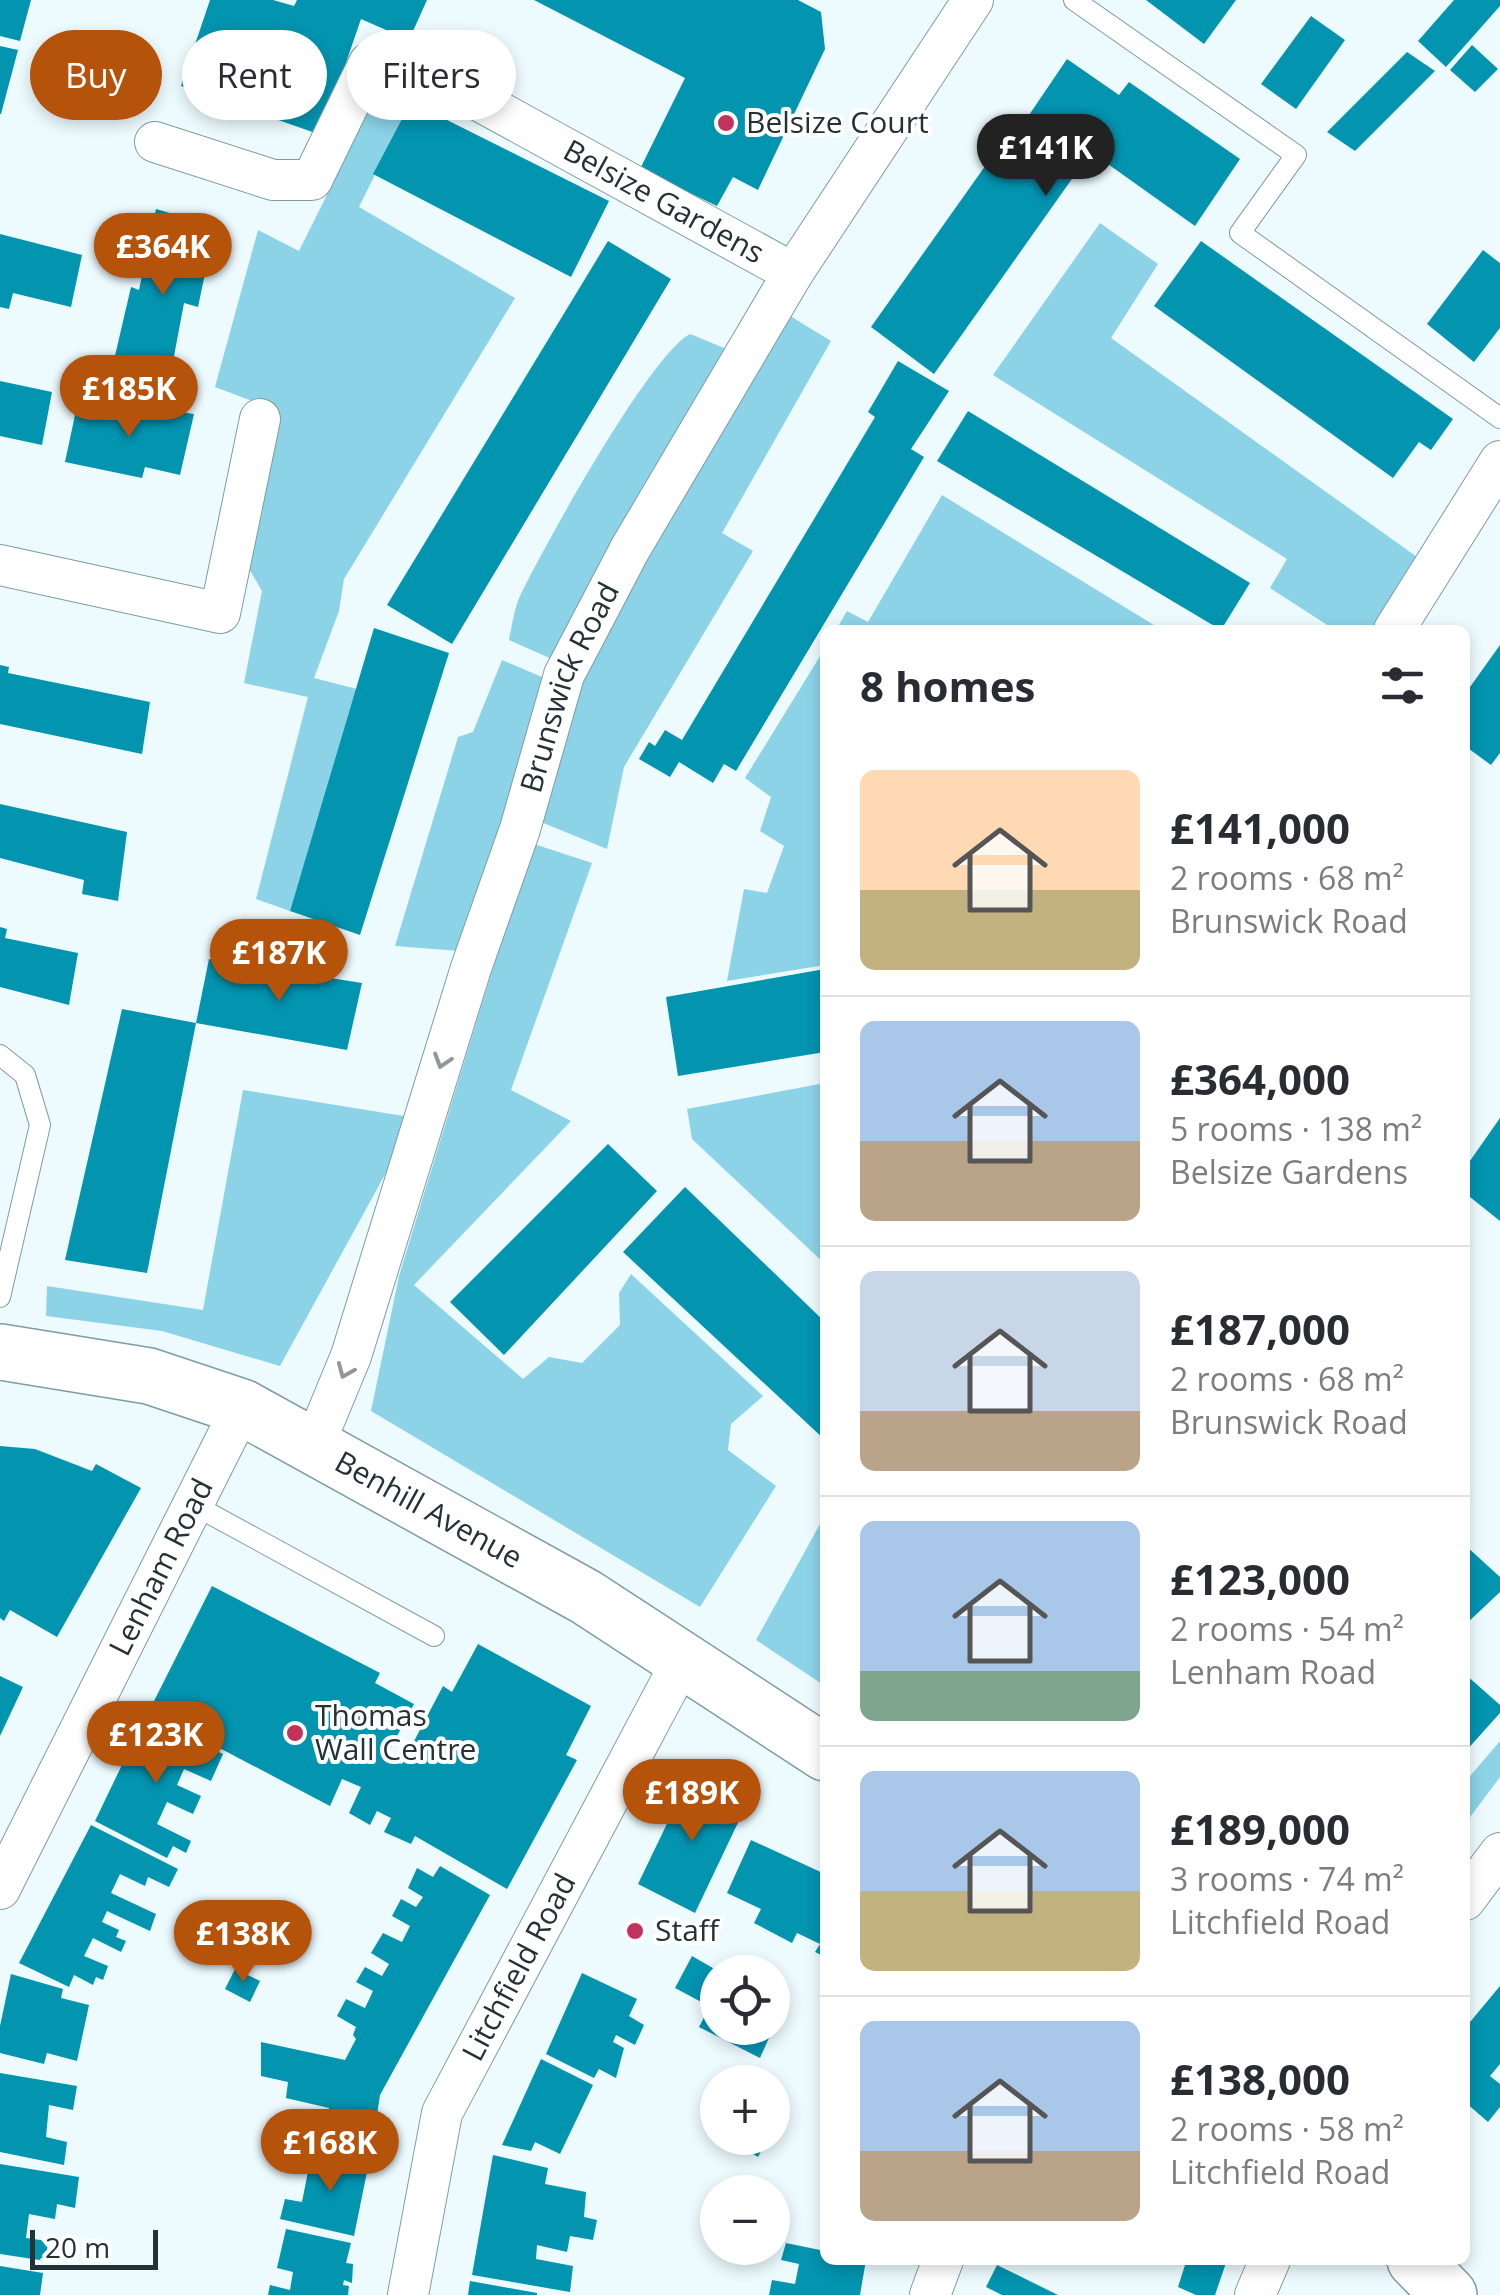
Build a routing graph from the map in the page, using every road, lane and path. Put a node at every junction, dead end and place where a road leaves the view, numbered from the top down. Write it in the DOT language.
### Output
graph roads {
  1 [pos="973,0"];
  2 [pos="1074,0"];
  3 [pos="155,142"];
  4 [pos="793,273"];
  5 [pos="1500,418"];
  6 [pos="260,419"];
  7 [pos="1500,460"];
  8 [pos="0,565"];
  9 [pos="1397,625"];
  10 [pos="0,1054"];
  11 [pos="0,1296"];
  12 [pos="0,1352"];
  13 [pos="242,1407"];
  14 [pos="314,1443"];
  15 [pos="194,1505"];
  16 [pos="434,1636"];
  17 [pos="683,1660"];
  18 [pos="820,1750"];
  19 [pos="1500,1854"];
  20 [pos="0,1889"];
  21 [pos="1470,1893"];
  22 [pos="941,2265"];
  23 [pos="1268,2265"];
  24 [pos="1420,2265"];
  25 [pos="408,2295"];
  26 [pos="930,2295"];
  27 [pos="1255,2295"];
  28 [pos="1448,2295"];
  1 -- 4 [label="street, Brunswick Road"];
  2 -- 5 [label="lane"];
  3 -- 4 [label="street, Belsize Gardens"];
  4 -- 14 [label="street, Brunswick Road, one-way"];
  6 -- 8 [label="street"];
  7 -- 9 [label="street"];
  10 -- 11 [label="lane"];
  12 -- 13 [label="street, Benhill Avenue"];
  13 -- 14 [label="street, Benhill Avenue"];
  13 -- 15 [label="street, Lenham Road"];
  14 -- 17 [label="street, Benhill Avenue"];
  15 -- 16 [label="lane"];
  15 -- 20 [label="street, Lenham Road"];
  17 -- 18 [label="street, Benhill Avenue"];
  17 -- 25 [label="street, Litchfield Road"];
  19 -- 21 [label="street"];
  22 -- 26 [label="street"];
  23 -- 27 [label="street"];
  24 -- 28 [label="street"];
}
